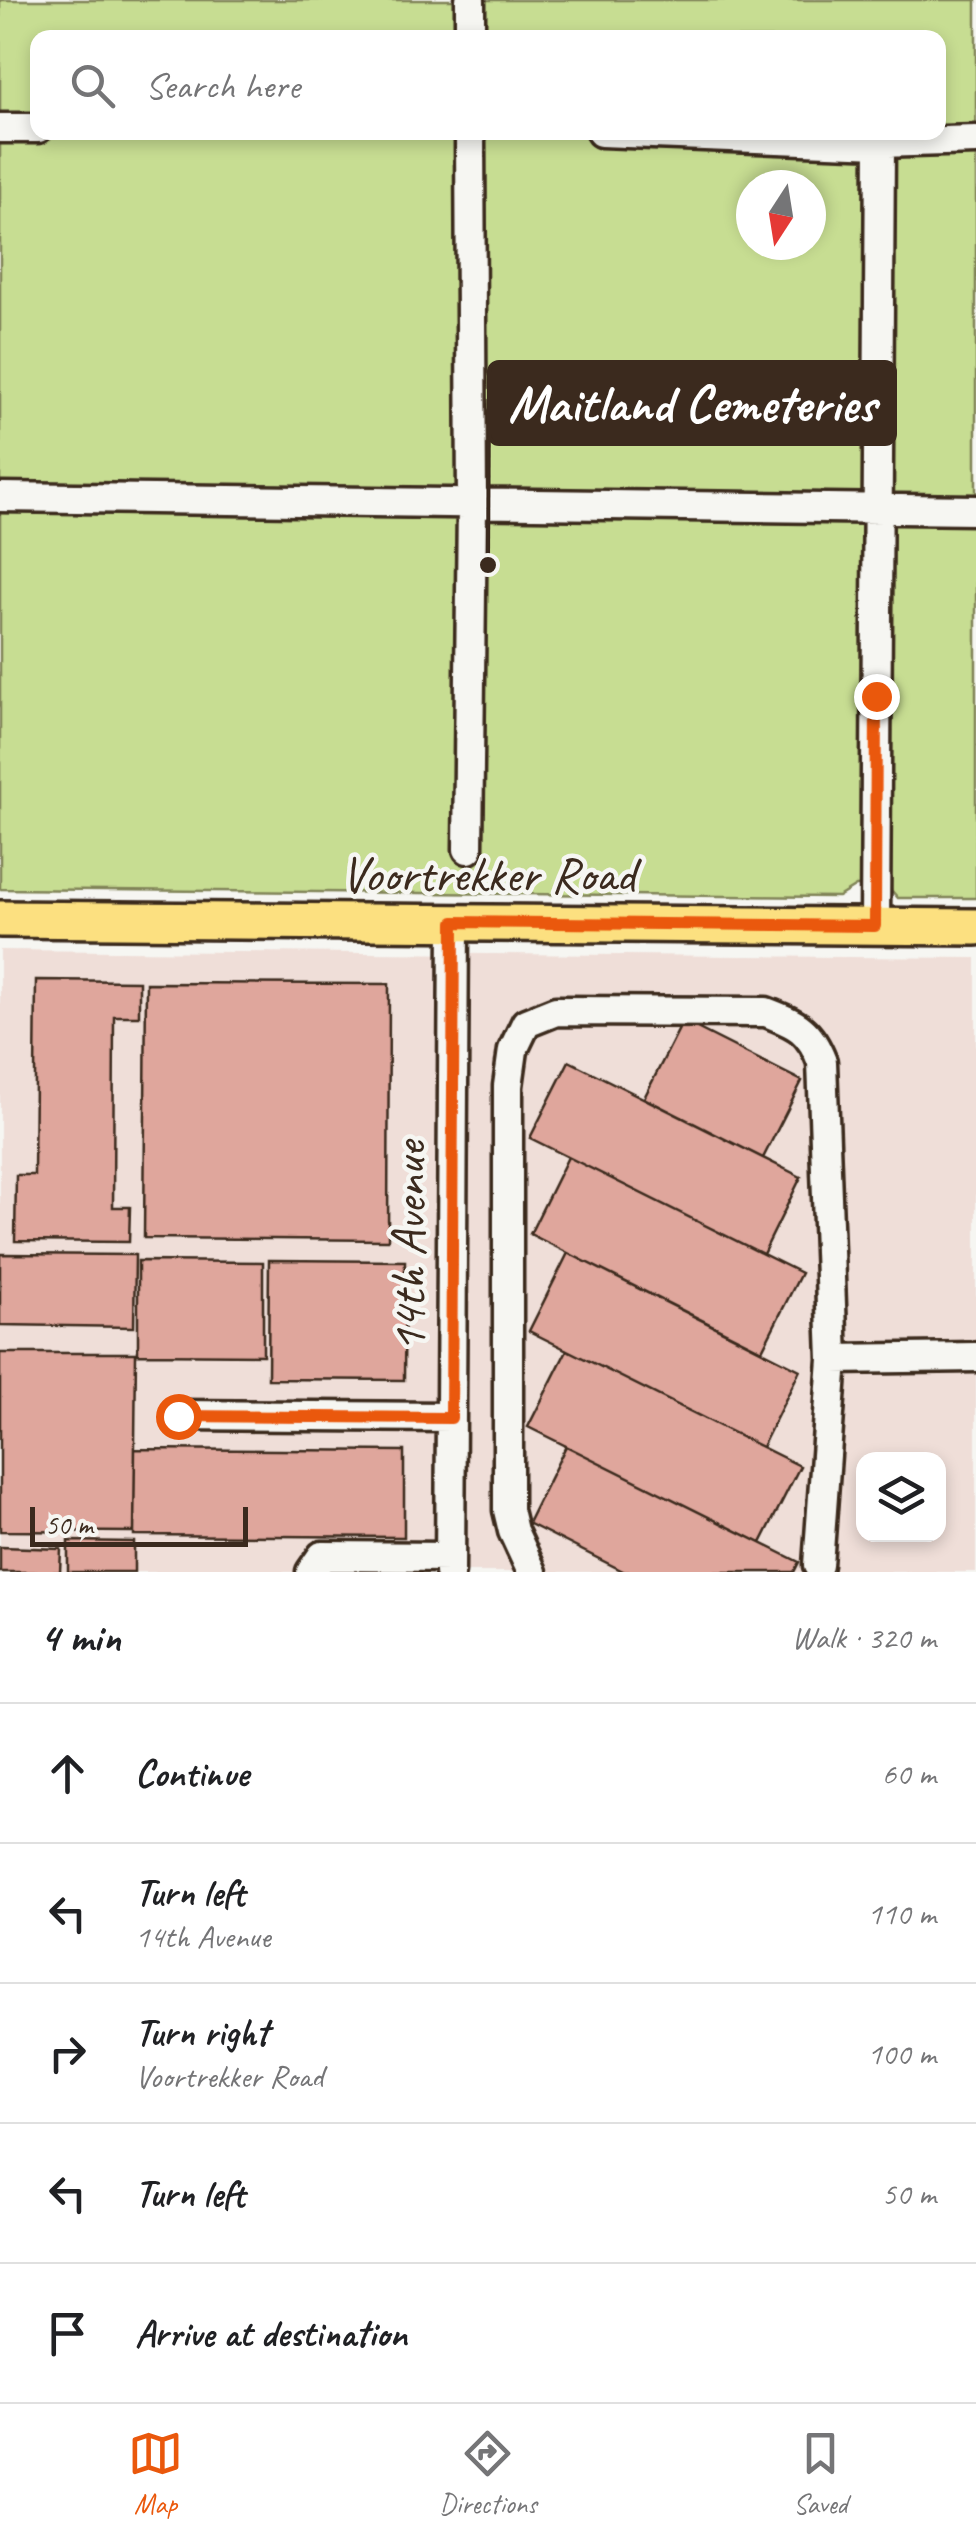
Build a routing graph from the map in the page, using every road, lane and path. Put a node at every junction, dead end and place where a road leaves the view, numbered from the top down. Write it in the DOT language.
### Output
graph roads {
  1 [pos="470,0"];
  2 [pos="470,30"];
  3 [pos="0,128"];
  4 [pos="30,128"];
  5 [pos="470,140"];
  6 [pos="804,140"];
  7 [pos="976,140"];
  8 [pos="880,143"];
  9 [pos="0,497"];
  10 [pos="472,505"];
  11 [pos="879,510"];
  12 [pos="976,510"];
  13 [pos="468,849"];
  14 [pos="0,919"];
  15 [pos="454,922"];
  16 [pos="875,926"];
  17 [pos="976,927"];
  18 [pos="976,1357"];
  19 [pos="833,1358"];
  20 [pos="178,1416"];
  21 [pos="451,1418"];
  22 [pos="450,1565"];
  23 [pos="818,1565"];
  24 [pos="311,1572"];
  25 [pos="532,1572"];
  1 -- 2 [label="street"];
  3 -- 4 [label="street"];
  5 -- 10 [label="street"];
  6 -- 8 [label="street"];
  7 -- 8 [label="street"];
  8 -- 11 [label="street"];
  9 -- 10 [label="street"];
  10 -- 11 [label="street"];
  10 -- 13 [label="street"];
  11 -- 12 [label="street"];
  11 -- 16 [label="street"];
  14 -- 15 [label="main road, Voortrekker Road"];
  15 -- 16 [label="main road, Voortrekker Road"];
  15 -- 21 [label="street, 14th Avenue"];
  16 -- 17 [label="main road, Voortrekker Road"];
  18 -- 19 [label="street"];
  19 -- 23 [label="street"];
  19 -- 25 [label="street"];
  20 -- 21 [label="street"];
  21 -- 22 [label="street, 14th Avenue"];
  22 -- 24 [label="street"];
}
